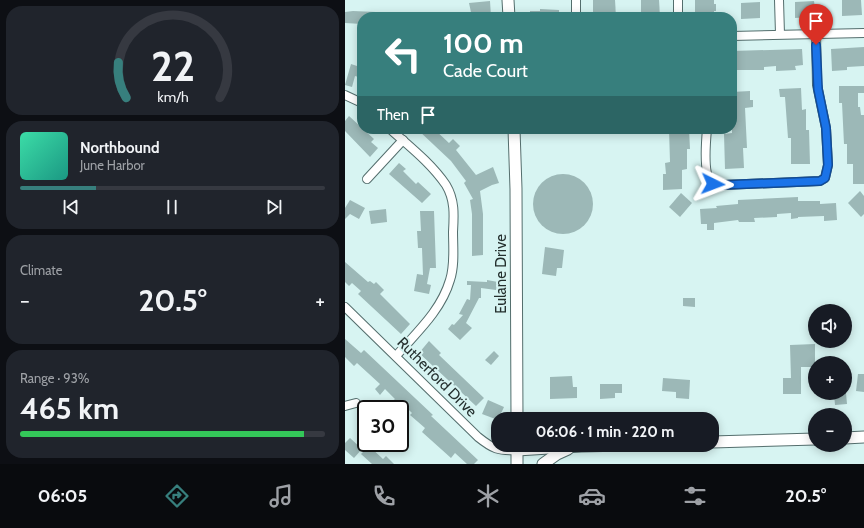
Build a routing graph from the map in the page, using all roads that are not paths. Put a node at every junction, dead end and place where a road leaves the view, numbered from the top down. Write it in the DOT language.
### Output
graph roads {
  1 [pos="508,0"];
  2 [pos="576,0"];
  3 [pos="678,0"];
  4 [pos="779,0"];
  5 [pos="509,12"];
  6 [pos="576,12"];
  7 [pos="678,12"];
  8 [pos="816,33"];
  9 [pos="864,33"];
  10 [pos="780,34"];
  11 [pos="737,36"];
  12 [pos="345,95"];
  13 [pos="357,101"];
  14 [pos="396,134"];
  15 [pos="514,134"];
  16 [pos="707,134"];
  17 [pos="403,140"];
  18 [pos="367,179"];
  19 [pos="345,306"];
  20 [pos="396,356"];
  21 [pos="356,403"];
  22 [pos="345,406"];
  23 [pos="517,412"];
  24 [pos="864,437"];
  25 [pos="852,438"];
  26 [pos="808,439"];
  27 [pos="719,442"];
  28 [pos="491,446"];
  29 [pos="517,452"];
  30 [pos="562,452"];
  31 [pos="517,464"];
  32 [pos="543,464"];
  1 -- 5 [label="street"];
  2 -- 6 [label="street"];
  3 -- 7 [label="street"];
  4 -- 10 [label="street"];
  8 -- 9 [label="street"];
  8 -- 10 [label="street"];
  8 -- 16 [label="street"];
  10 -- 11 [label="street"];
  12 -- 13 [label="street"];
  14 -- 17 [label="street"];
  15 -- 23 [label="street, Eulane Drive"];
  17 -- 18 [label="street"];
  17 -- 20 [label="street"];
  19 -- 20 [label="street, Rutherford Drive"];
  20 -- 28 [label="street, Rutherford Drive"];
  21 -- 22 [label="street"];
  24 -- 25 [label="street"];
  26 -- 27 [label="street"];
  29 -- 31 [label="street"];
  30 -- 32 [label="street"];
}
